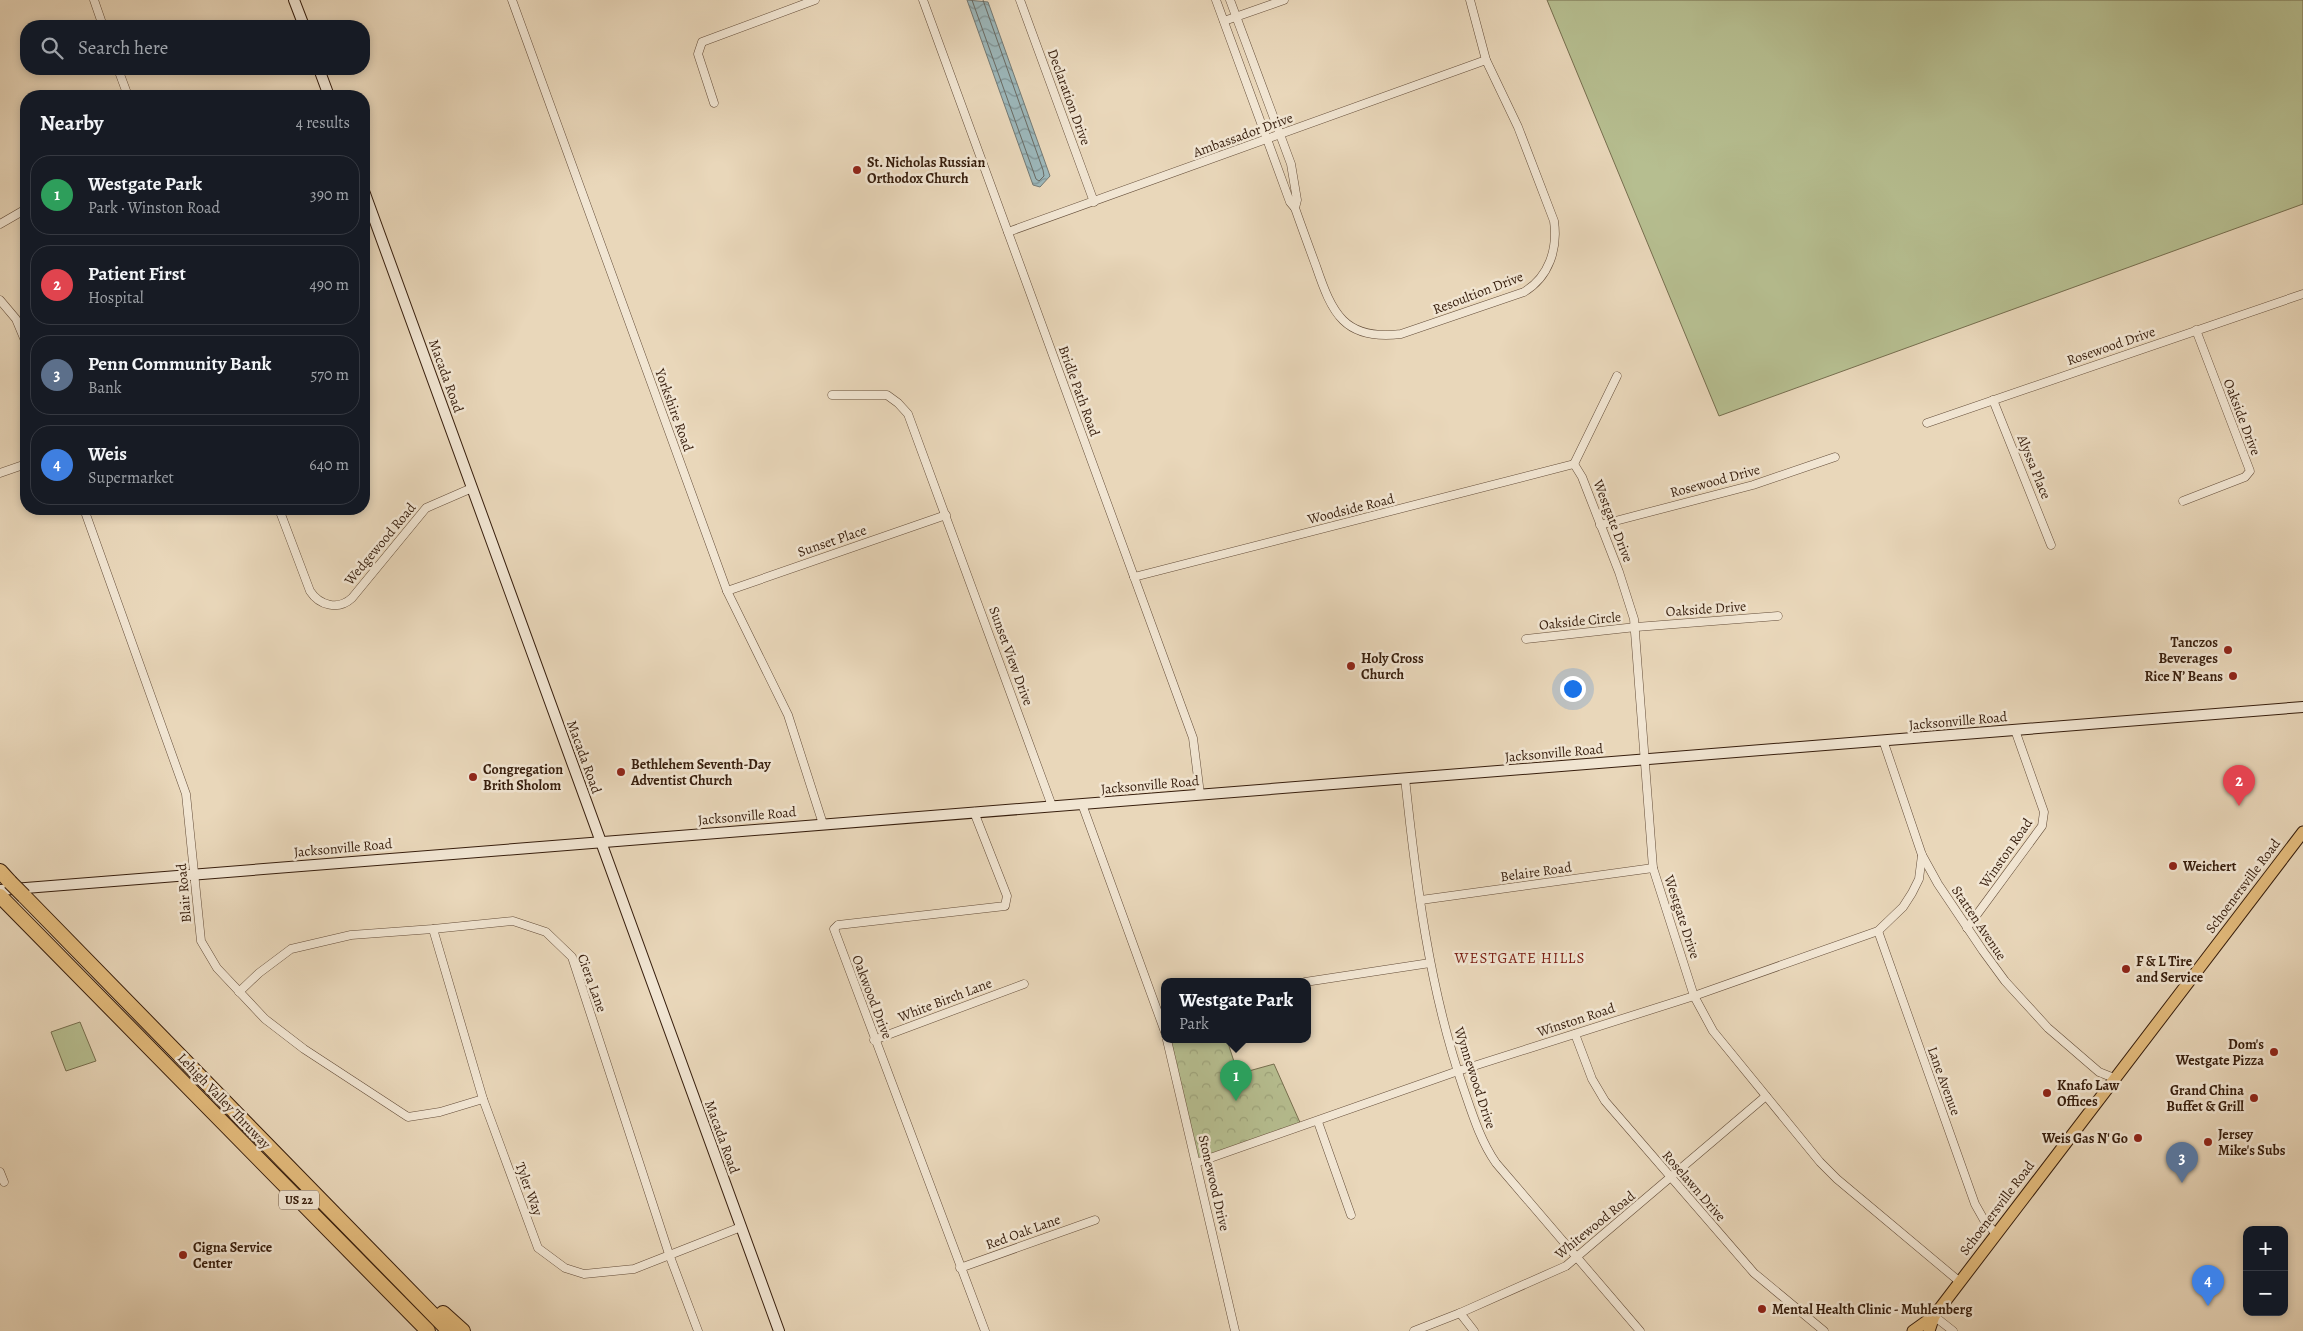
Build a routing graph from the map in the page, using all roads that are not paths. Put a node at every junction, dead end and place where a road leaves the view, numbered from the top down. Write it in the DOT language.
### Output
graph roads {
  1 [pos="94,0"];
  2 [pos="294,0"];
  3 [pos="512,0"];
  4 [pos="815,0"];
  5 [pos="924,0"];
  6 [pos="1020,0"];
  7 [pos="1216,0"];
  8 [pos="1230,0"];
  9 [pos="1284,0"];
  10 [pos="1470,0"];
  11 [pos="1236,17"];
  12 [pos="101,20"];
  13 [pos="302,20"];
  14 [pos="1224,21"];
  15 [pos="1486,60"];
  16 [pos="120,75"];
  17 [pos="321,75"];
  18 [pos="126,90"];
  19 [pos="327,90"];
  20 [pos="714,103"];
  21 [pos="1279,135"];
  22 [pos="1267,139"];
  23 [pos="1094,202"];
  24 [pos="370,208"];
  25 [pos="1295,208"];
  26 [pos="20,212"];
  27 [pos="0,224"];
  28 [pos="1008,232"];
  29 [pos="2303,294"];
  30 [pos="0,300"];
  31 [pos="20,329"];
  32 [pos="2196,330"];
  33 [pos="1617,376"];
  34 [pos="832,395"];
  35 [pos="1993,400"];
  36 [pos="1927,423"];
  37 [pos="1835,457"];
  38 [pos="1574,464"];
  39 [pos="20,466"];
  40 [pos="0,473"];
  41 [pos="472,488"];
  42 [pos="2183,501"];
  43 [pos="86,515"];
  44 [pos="281,515"];
  45 [pos="946,515"];
  46 [pos="1600,525"];
  47 [pos="2051,544"];
  48 [pos="1134,577"];
  49 [pos="727,591"];
  50 [pos="1778,616"];
  51 [pos="1636,627"];
  52 [pos="1526,639"];
  53 [pos="2303,707"];
  54 [pos="2015,730"];
  55 [pos="1883,740"];
  56 [pos="1646,759"];
  57 [pos="1405,778"];
  58 [pos="1200,794"];
  59 [pos="1082,804"];
  60 [pos="1052,806"];
  61 [pos="974,812"];
  62 [pos="823,824"];
  63 [pos="2303,832"];
  64 [pos="599,842"];
  65 [pos="1922,855"];
  66 [pos="1653,868"];
  67 [pos="0,871"];
  68 [pos="194,874"];
  69 [pos="3,891"];
  70 [pos="1421,900"];
  71 [pos="1968,928"];
  72 [pos="433,929"];
  73 [pos="1878,931"];
  74 [pos="1430,963"];
  75 [pos="1311,981"];
  76 [pos="1024,984"];
  77 [pos="239,992"];
  78 [pos="1694,996"];
  79 [pos="1161,1004"];
  80 [pos="1155,1005"];
  81 [pos="1161,1021"];
  82 [pos="1575,1034"];
  83 [pos="874,1040"];
  84 [pos="1168,1043"];
  85 [pos="1458,1072"];
  86 [pos="2114,1078"];
  87 [pos="1766,1096"];
  88 [pos="483,1099"];
  89 [pos="1318,1122"];
  90 [pos="1196,1163"];
  91 [pos="0,1172"];
  92 [pos="1671,1177"];
  93 [pos="4,1182"];
  94 [pos="316,1195"];
  95 [pos="1351,1215"];
  96 [pos="1095,1220"];
  97 [pos="740,1226"];
  98 [pos="1996,1234"];
  99 [pos="669,1254"];
  100 [pos="1577,1259"];
  101 [pos="960,1268"];
  102 [pos="1960,1282"];
  103 [pos="1460,1314"];
  104 [pos="1934,1316"];
  105 [pos="428,1331"];
  106 [pos="449,1331"];
  107 [pos="462,1331"];
  108 [pos="698,1331"];
  109 [pos="779,1331"];
  110 [pos="985,1331"];
  111 [pos="1235,1331"];
  112 [pos="1414,1331"];
  113 [pos="1474,1331"];
  114 [pos="1640,1331"];
  115 [pos="1824,1331"];
  116 [pos="1913,1331"];
  117 [pos="1929,1331"];
  118 [pos="1953,1331"];
  1 -- 12 [label="street"];
  2 -- 13 [label="street"];
  3 -- 49 [label="street, Yorkshire Road"];
  4 -- 20 [label="street"];
  5 -- 28 [label="street, Bridle Path Road"];
  6 -- 23 [label="street, Declaration Drive"];
  7 -- 14 [label="street, Resoultion Drive"];
  8 -- 11 [label="street, Resoultion Drive"];
  9 -- 11 [label="street"];
  10 -- 15 [label="street, Resoultion Drive"];
  11 -- 14 [label="street"];
  11 -- 21 [label="street, Resoultion Drive"];
  14 -- 22 [label="street, Resoultion Drive"];
  15 -- 21 [label="street, Ambassador Drive"];
  15 -- 25 [label="street, Resoultion Drive"];
  16 -- 18 [label="street"];
  17 -- 19 [label="street"];
  21 -- 22 [label="street, Ambassador Drive"];
  21 -- 25 [label="street, Resoultion Drive"];
  22 -- 23 [label="street, Ambassador Drive"];
  22 -- 25 [label="street, Resoultion Drive"];
  23 -- 28 [label="street, Ambassador Drive"];
  24 -- 41 [label="street, Macada Road"];
  26 -- 27 [label="street"];
  28 -- 48 [label="street, Bridle Path Road"];
  29 -- 32 [label="street, Rosewood Drive"];
  30 -- 31 [label="street"];
  32 -- 35 [label="street, Rosewood Drive"];
  32 -- 42 [label="street, Oakside Drive"];
  33 -- 38 [label="street"];
  34 -- 45 [label="street, Sunset View Drive"];
  35 -- 36 [label="street, Rosewood Drive"];
  35 -- 47 [label="street, Alyssa Place"];
  37 -- 46 [label="street, Rosewood Drive"];
  38 -- 46 [label="street, Westgate Drive"];
  38 -- 48 [label="street, Woodside Road"];
  39 -- 40 [label="street"];
  41 -- 44 [label="street, Wedgewood Road"];
  41 -- 64 [label="street, Macada Road"];
  43 -- 68 [label="street, Blair Road"];
  45 -- 49 [label="street, Sunset Place"];
  45 -- 60 [label="street, Sunset View Drive"];
  46 -- 51 [label="street, Westgate Drive"];
  48 -- 58 [label="street, Bridle Path Road"];
  49 -- 62 [label="street, Yorkshire Road"];
  50 -- 51 [label="street, Oakside Drive"];
  51 -- 52 [label="street, Oakside Circle"];
  51 -- 56 [label="street, Westgate Drive"];
  53 -- 54 [label="street, Jacksonville Road"];
  54 -- 55 [label="street, Jacksonville Road"];
  54 -- 71 [label="street, Winston Road"];
  55 -- 56 [label="street, Jacksonville Road"];
  55 -- 65 [label="street, Statten Avenue"];
  56 -- 57 [label="street, Jacksonville Road"];
  56 -- 66 [label="street, Westgate Drive"];
  57 -- 58 [label="street, Jacksonville Road"];
  57 -- 70 [label="street, Wynnewood Drive"];
  58 -- 59 [label="street, Jacksonville Road"];
  59 -- 60 [label="street, Jacksonville Road"];
  59 -- 80 [label="street"];
  60 -- 61 [label="street, Jacksonville Road"];
  61 -- 62 [label="street, Jacksonville Road"];
  61 -- 83 [label="street, Oakwood Drive"];
  62 -- 64 [label="street, Jacksonville Road"];
  63 -- 86 [label="main road, Schoenersville Road"];
  64 -- 68 [label="street, Jacksonville Road"];
  64 -- 97 [label="street, Macada Road"];
  65 -- 71 [label="street, Statten Avenue"];
  65 -- 73 [label="street, Winston Road"];
  66 -- 70 [label="street, Belaire Road"];
  66 -- 78 [label="street, Westgate Drive"];
  67 -- 69 [label="highway, Lehigh Valley Thruway / US 22"];
  68 -- 69 [label="street, Jacksonville Road"];
  68 -- 77 [label="street, Blair Road"];
  69 -- 94 [label="highway, Lehigh Valley Thruway / US 22, bridge"];
  69 -- 105 [label="highway, Lehigh Valley Thruway / US 22"];
  70 -- 74 [label="street, Wynnewood Drive"];
  71 -- 86 [label="street, Statten Avenue"];
  72 -- 77 [label="street, Ciera Lane"];
  72 -- 88 [label="street, Tyler Way"];
  72 -- 99 [label="street, Ciera Lane"];
  73 -- 78 [label="street, Winston Road"];
  73 -- 98 [label="street, Lane Avenue"];
  74 -- 75 [label="street"];
  74 -- 85 [label="street, Wynnewood Drive"];
  76 -- 83 [label="street, White Birch Lane"];
  77 -- 88 [label="street, Blair Road"];
  78 -- 82 [label="street, Winston Road"];
  78 -- 87 [label="street, Westgate Drive"];
  79 -- 80 [label="street"];
  80 -- 81 [label="street"];
  82 -- 85 [label="street, Winston Road"];
  82 -- 92 [label="street, Roselawn Drive"];
  83 -- 101 [label="street, Oakwood Drive"];
  84 -- 90 [label="street, Stonewood Drive"];
  85 -- 89 [label="street, Winston Road"];
  85 -- 100 [label="street, Wynnewood Drive"];
  86 -- 98 [label="main road, Schoenersville Road"];
  87 -- 92 [label="street, Whitewood Road"];
  87 -- 102 [label="street, Westgate Drive"];
  88 -- 99 [label="street, Tyler Way"];
  89 -- 90 [label="street, Winston Road"];
  89 -- 95 [label="street"];
  90 -- 111 [label="street, Stonewood Drive"];
  91 -- 93 [label="street"];
  92 -- 100 [label="street, Whitewood Road"];
  92 -- 115 [label="street, Roselawn Drive"];
  94 -- 106 [label="highway, Lehigh Valley Thruway / US 22"];
  94 -- 107 [label="highway"];
  96 -- 101 [label="street, Red Oak Lane"];
  97 -- 99 [label="street, Tyler Way"];
  97 -- 109 [label="street, Macada Road"];
  98 -- 102 [label="main road, Schoenersville Road"];
  99 -- 108 [label="street, Ciera Lane"];
  100 -- 103 [label="street, Whitewood Road"];
  100 -- 114 [label="street, Wynnewood Drive"];
  101 -- 110 [label="street, Oakwood Drive"];
  102 -- 104 [label="main road, Schoenersville Road"];
  103 -- 112 [label="street, Whitewood Road"];
  103 -- 113 [label="street"];
  104 -- 116 [label="main road, Schoenersville Road"];
  104 -- 117 [label="main road, Schoenersville Road"];
  104 -- 118 [label="street"];
}
